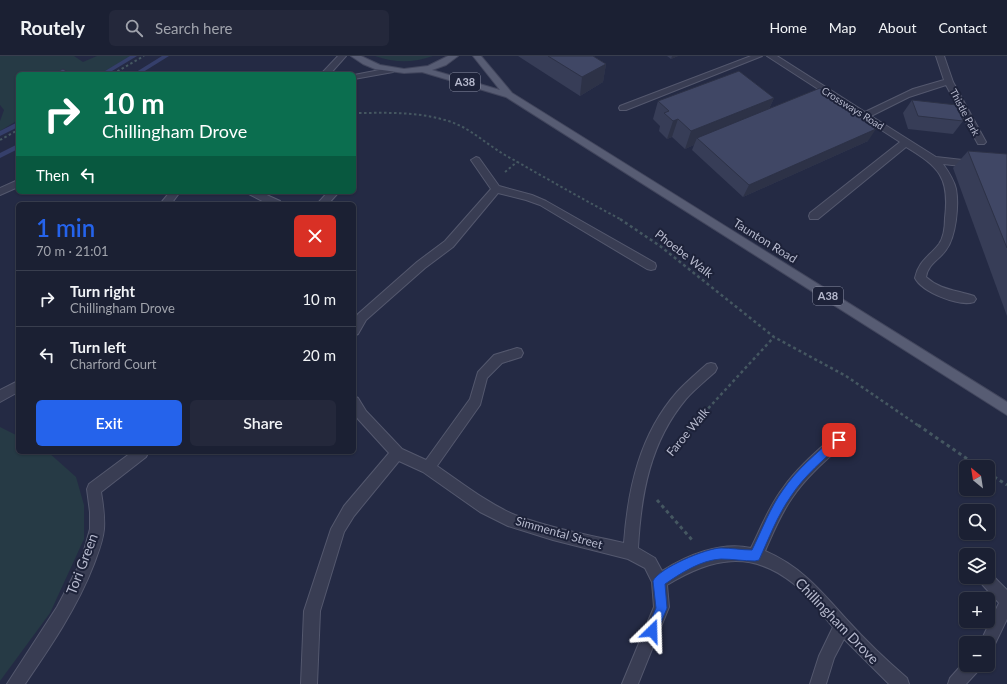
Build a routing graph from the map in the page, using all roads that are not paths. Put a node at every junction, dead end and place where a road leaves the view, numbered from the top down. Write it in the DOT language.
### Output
graph roads {
  1 [pos="342,56"];
  2 [pos="355,56"];
  3 [pos="454,56"];
  4 [pos="477,56"];
  5 [pos="758,56"];
  6 [pos="771,56"];
  7 [pos="940,56"];
  8 [pos="422,69"];
  9 [pos="390,70"];
  10 [pos="327,72"];
  11 [pos="356,77"];
  12 [pos="949,82"];
  13 [pos="509,95"];
  14 [pos="624,108"];
  15 [pos="866,115"];
  16 [pos="906,142"];
  17 [pos="981,142"];
  18 [pos="476,160"];
  19 [pos="934,160"];
  20 [pos="1007,168"];
  21 [pos="16,184"];
  22 [pos="496,189"];
  23 [pos="0,192"];
  24 [pos="173,194"];
  25 [pos="256,194"];
  26 [pos="332,194"];
  27 [pos="167,202"];
  28 [pos="272,202"];
  29 [pos="324,202"];
  30 [pos="814,216"];
  31 [pos="651,266"];
  32 [pos="970,299"];
  33 [pos="356,328"];
  34 [pos="517,353"];
  35 [pos="711,368"];
  36 [pos="16,387"];
  37 [pos="0,397"];
  38 [pos="356,406"];
  39 [pos="1007,409"];
  40 [pos="839,440"];
  41 [pos="397,453"];
  42 [pos="140,454"];
  43 [pos="428,468"];
  44 [pos="631,552"];
  45 [pos="755,556"];
  46 [pos="659,581"];
  47 [pos="990,584"];
  48 [pos="1007,602"];
  49 [pos="842,626"];
  50 [pos="991,636"];
  51 [pos="966,672"];
  52 [pos="15,684"];
  53 [pos="309,684"];
  54 [pos="630,684"];
  55 [pos="818,684"];
  56 [pos="901,684"];
  57 [pos="956,684"];
  1 -- 10 [label="street"];
  2 -- 9 [label="main road, A38"];
  3 -- 8 [label="main road, A38"];
  4 -- 13 [label="main road, Taunton Road / A38"];
  5 -- 14 [label="street"];
  6 -- 15 [label="street, Crossways Road"];
  7 -- 12 [label="street, Thistle Park"];
  8 -- 9 [label="main road, A38"];
  8 -- 13 [label="main road, Taunton Road / A38"];
  9 -- 11 [label="street"];
  12 -- 15 [label="street, Thistle Park"];
  12 -- 17 [label="street, Thistle Park"];
  13 -- 39 [label="main road, Taunton Road / A38"];
  15 -- 16 [label="street, Crossways Road"];
  16 -- 19 [label="street, Crossways Road"];
  16 -- 30 [label="street"];
  18 -- 22 [label="street"];
  19 -- 20 [label="street"];
  19 -- 32 [label="street"];
  21 -- 23 [label="street"];
  22 -- 31 [label="street"];
  22 -- 33 [label="street"];
  24 -- 27 [label="street"];
  25 -- 28 [label="street"];
  26 -- 29 [label="street"];
  34 -- 43 [label="street"];
  35 -- 44 [label="street, Faroe Walk"];
  36 -- 37 [label="street"];
  38 -- 41 [label="street, Simmental Street"];
  40 -- 45 [label="street"];
  41 -- 43 [label="street, Simmental Street"];
  41 -- 53 [label="street"];
  42 -- 52 [label="street, Tori Green"];
  43 -- 44 [label="street, Simmental Street"];
  44 -- 46 [label="street, Simmental Street"];
  45 -- 46 [label="street, Chillingham Drove"];
  45 -- 49 [label="street, Chillingham Drove"];
  46 -- 54 [label="street, Simmental Street"];
  47 -- 48 [label="street"];
  48 -- 50 [label="street"];
  49 -- 55 [label="street"];
  49 -- 56 [label="street, Chillingham Drove"];
  51 -- 57 [label="street"];
}
